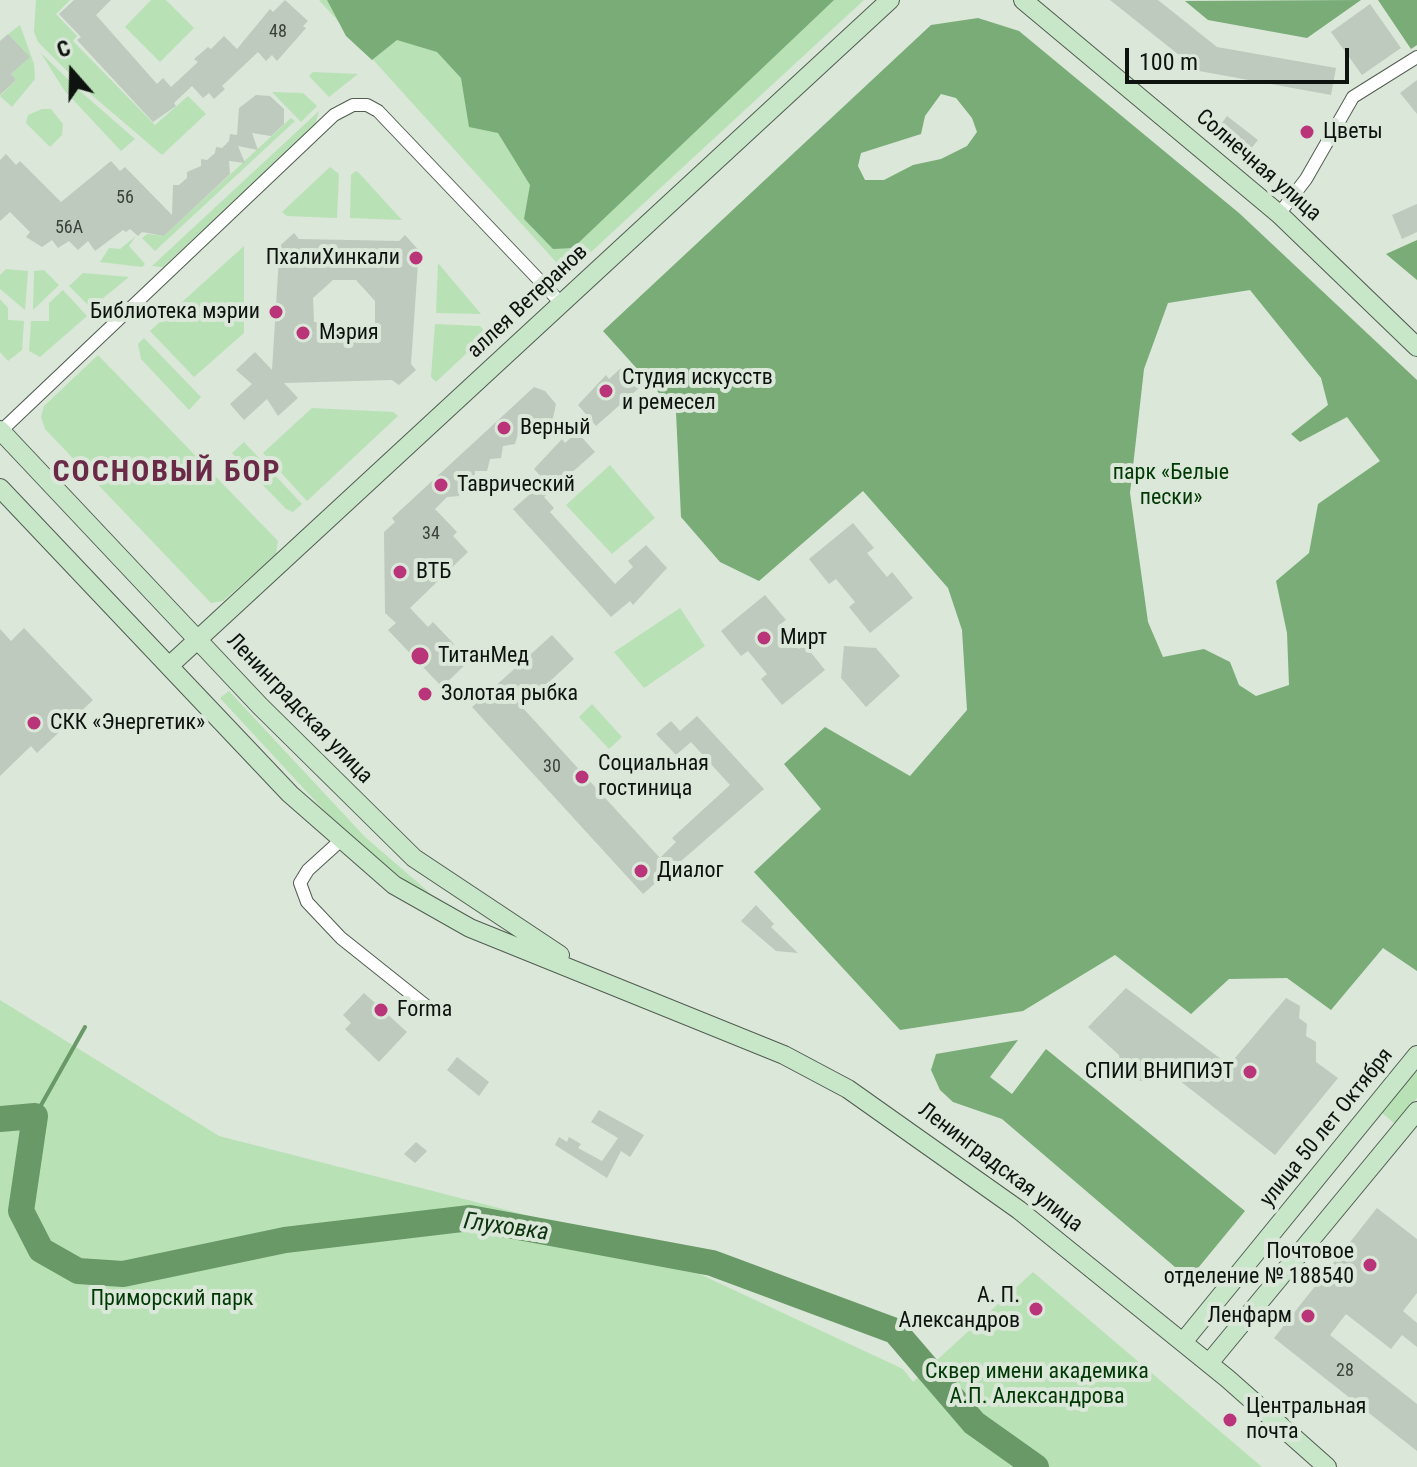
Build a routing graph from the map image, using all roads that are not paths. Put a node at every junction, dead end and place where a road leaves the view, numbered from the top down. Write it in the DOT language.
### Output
graph roads {
  1 [pos="890,0"];
  2 [pos="1023,0"];
  3 [pos="1417,57"];
  4 [pos="1279,214"];
  5 [pos="561,303"];
  6 [pos="1417,347"];
  7 [pos="0,431"];
  8 [pos="0,488"];
  9 [pos="197,639"];
  10 [pos="169,666"];
  11 [pos="340,841"];
  12 [pos="482,905"];
  13 [pos="470,928"];
  14 [pos="599,980"];
  15 [pos="430,1009"];
  16 [pos="1417,1055"];
  17 [pos="1417,1111"];
  18 [pos="1183,1342"];
  19 [pos="1209,1363"];
  20 [pos="1327,1467"];
  1 -- 5 [label="main road, аллея Ветеранов"];
  2 -- 4 [label="main road, Солнечная улица"];
  3 -- 4 [label="street"];
  4 -- 6 [label="main road, Солнечная улица"];
  5 -- 7 [label="street"];
  5 -- 9 [label="main road, аллея Ветеранов"];
  7 -- 9 [label="main road, Ленинградская улица"];
  8 -- 10 [label="main road, Ленинградская улица"];
  9 -- 10 [label="main road, аллея Ветеранов"];
  9 -- 12 [label="main road, Ленинградская улица"];
  10 -- 11 [label="main road, Ленинградская улица"];
  11 -- 13 [label="main road, Ленинградская улица"];
  11 -- 15 [label="street"];
  12 -- 13 [label="main road"];
  12 -- 14 [label="main road, Ленинградская улица"];
  13 -- 14 [label="main road, Ленинградская улица"];
  14 -- 18 [label="main road, Ленинградская улица"];
  16 -- 18 [label="main road, улица 50 лет Октября"];
  17 -- 19 [label="main road"];
  18 -- 19 [label="main road, Ленинградская улица"];
  19 -- 20 [label="main road, Ленинградская улица"];
}
